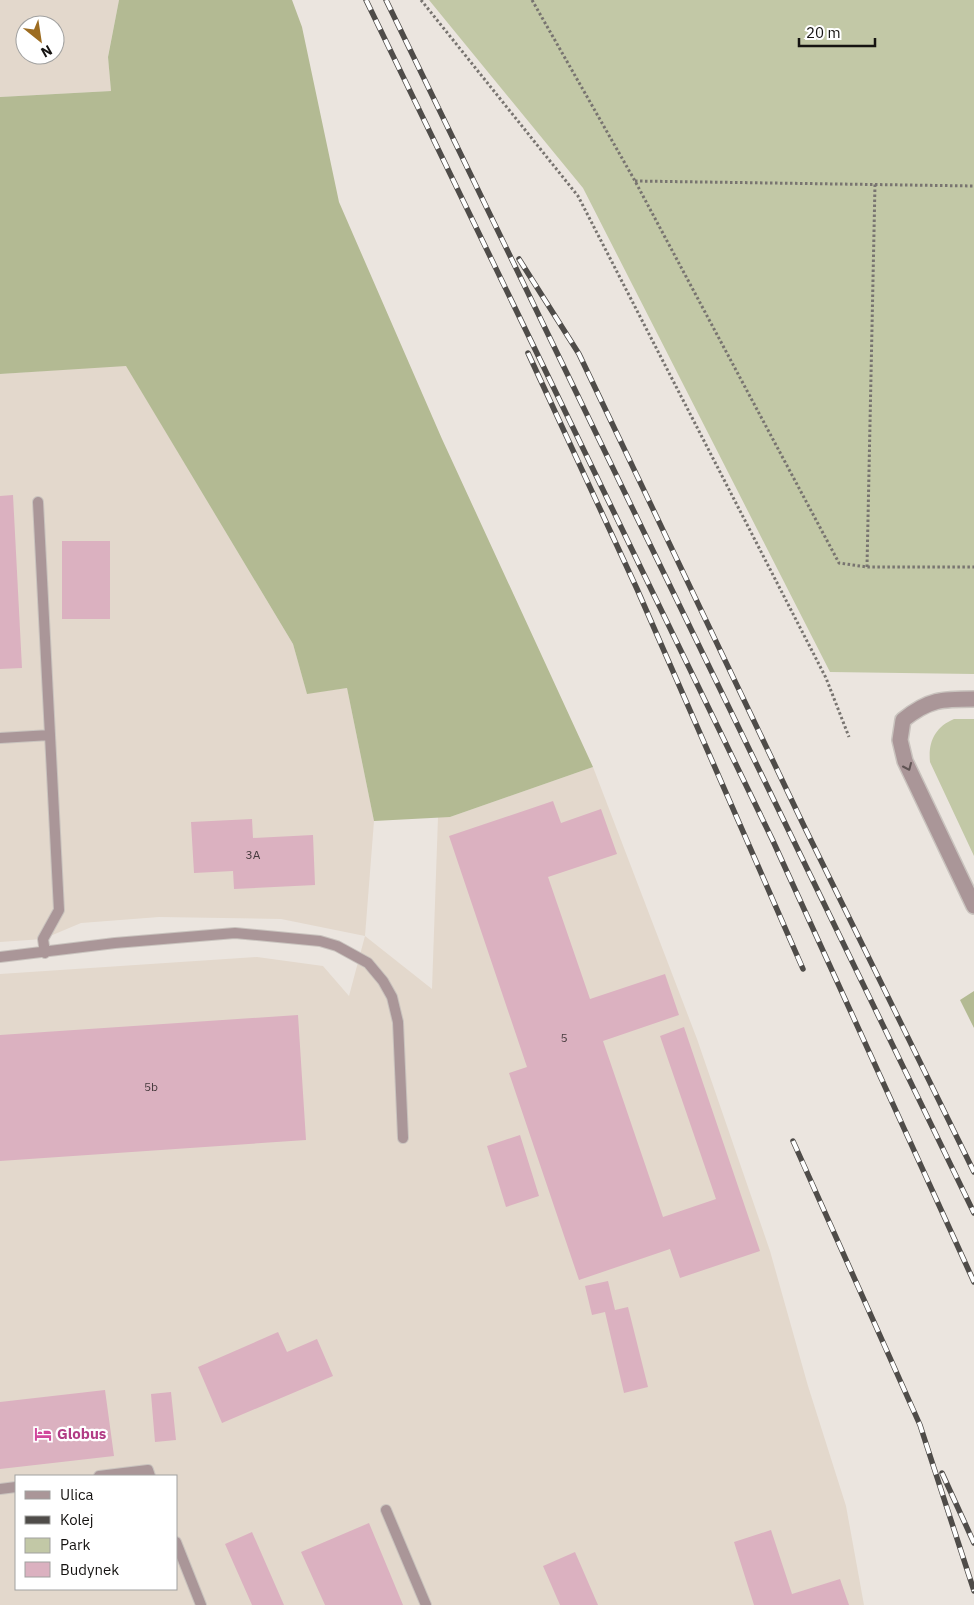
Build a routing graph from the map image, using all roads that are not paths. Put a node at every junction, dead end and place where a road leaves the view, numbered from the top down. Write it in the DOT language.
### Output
graph roads {
  1 [pos="38,502"];
  2 [pos="974,699"];
  3 [pos="50,735"];
  4 [pos="0,738"];
  5 [pos="974,906"];
  6 [pos="45,953"];
  7 [pos="0,957"];
  8 [pos="403,1138"];
  9 [pos="107,1475"];
  10 [pos="150,1475"];
  11 [pos="15,1487"];
  12 [pos="0,1489"];
  13 [pos="386,1510"];
  14 [pos="178,1547"];
  15 [pos="201,1605"];
  16 [pos="426,1605"];
  1 -- 3 [label="lane"];
  2 -- 5 [label="street, one-way"];
  3 -- 4 [label="lane"];
  3 -- 6 [label="lane"];
  6 -- 7 [label="lane"];
  6 -- 8 [label="lane"];
  9 -- 10 [label="lane"];
  11 -- 12 [label="lane"];
  13 -- 16 [label="lane"];
  14 -- 15 [label="lane"];
}
